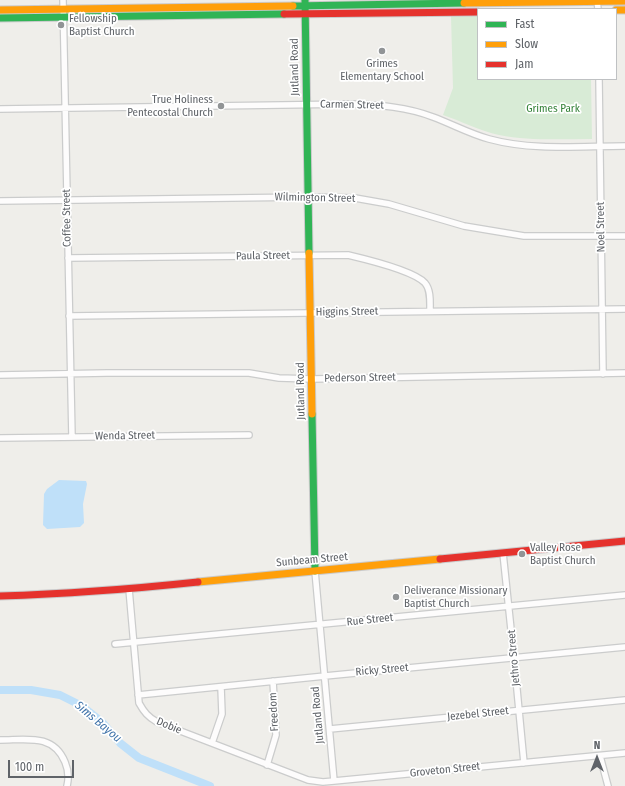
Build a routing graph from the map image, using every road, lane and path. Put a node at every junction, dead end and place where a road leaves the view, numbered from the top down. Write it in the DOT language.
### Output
graph roads {
  1 [pos="63,0"];
  2 [pos="625,1"];
  3 [pos="305,3"];
  4 [pos="440,4"];
  5 [pos="597,4"];
  6 [pos="525,6"];
  7 [pos="234,7"];
  8 [pos="156,8"];
  9 [pos="381,9"];
  10 [pos="0,10"];
  11 [pos="440,12"];
  12 [pos="477,12"];
  13 [pos="63,13"];
  14 [pos="305,14"];
  15 [pos="234,15"];
  16 [pos="156,16"];
  17 [pos="0,18"];
  18 [pos="599,80"];
  19 [pos="307,104"];
  20 [pos="0,108"];
  21 [pos="65,108"];
  22 [pos="600,146"];
  23 [pos="625,146"];
  24 [pos="309,197"];
  25 [pos="67,200"];
  26 [pos="0,202"];
  27 [pos="601,236"];
  28 [pos="625,236"];
  29 [pos="310,255"];
  30 [pos="68,258"];
  31 [pos="602,309"];
  32 [pos="625,309"];
  33 [pos="430,311"];
  34 [pos="312,313"];
  35 [pos="69,316"];
  36 [pos="625,373"];
  37 [pos="70,374"];
  38 [pos="603,374"];
  39 [pos="0,376"];
  40 [pos="312,379"];
  41 [pos="249,435"];
  42 [pos="72,437"];
  43 [pos="0,438"];
  44 [pos="625,542"];
  45 [pos="503,553"];
  46 [pos="315,571"];
  47 [pos="129,589"];
  48 [pos="625,595"];
  49 [pos="0,596"];
  50 [pos="509,607"];
  51 [pos="321,624"];
  52 [pos="133,642"];
  53 [pos="114,644"];
  54 [pos="625,647"];
  55 [pos="514,658"];
  56 [pos="325,676"];
  57 [pos="273,681"];
  58 [pos="221,687"];
  59 [pos="138,695"];
  60 [pos="625,700"];
  61 [pos="519,710"];
  62 [pos="330,728"];
  63 [pos="0,740"];
  64 [pos="212,744"];
  65 [pos="625,753"];
  66 [pos="600,756"];
  67 [pos="524,763"];
  68 [pos="267,765"];
  69 [pos="334,781"];
  70 [pos="67,786"];
  71 [pos="608,786"];
  1 -- 13 [label="street, Coffee Street"];
  2 -- 5 [label="street"];
  3 -- 7 [label="street"];
  3 -- 9 [label="street"];
  3 -- 14 [label="street, Jutland Road"];
  4 -- 6 [label="street"];
  4 -- 9 [label="street"];
  4 -- 11 [label="street"];
  5 -- 6 [label="street"];
  7 -- 8 [label="street"];
  7 -- 15 [label="street"];
  8 -- 13 [label="street"];
  8 -- 16 [label="street"];
  9 -- 11 [label="street"];
  9 -- 14 [label="street"];
  10 -- 13 [label="street"];
  11 -- 12 [label="street"];
  13 -- 16 [label="street"];
  13 -- 17 [label="street"];
  13 -- 21 [label="street, Coffee Street"];
  14 -- 15 [label="street"];
  14 -- 19 [label="street, Jutland Road"];
  15 -- 16 [label="street"];
  18 -- 22 [label="street, Noel Street"];
  19 -- 21 [label="street, Carmen Street"];
  19 -- 22 [label="street, Carmen Street"];
  19 -- 24 [label="street, Jutland Road"];
  20 -- 21 [label="street, Carmen Street"];
  21 -- 25 [label="street, Coffee Street"];
  22 -- 23 [label="street, Carmen Street"];
  22 -- 27 [label="street, Noel Street"];
  24 -- 25 [label="street, Wilmington Street"];
  24 -- 27 [label="street, Wilmington Street"];
  24 -- 29 [label="street, Jutland Road"];
  25 -- 26 [label="street, Wilmington Street"];
  25 -- 30 [label="street, Coffee Street"];
  27 -- 28 [label="street, Wilmington Street"];
  27 -- 31 [label="street, Noel Street"];
  29 -- 30 [label="street, Paula Street"];
  29 -- 33 [label="street, Paula Street"];
  29 -- 34 [label="street, Jutland Road"];
  30 -- 35 [label="street, Coffee Street"];
  31 -- 32 [label="street, Higgins Street"];
  31 -- 33 [label="street, Higgins Street"];
  31 -- 38 [label="street, Noel Street"];
  33 -- 34 [label="street, Higgins Street"];
  34 -- 35 [label="street, Higgins Street"];
  34 -- 40 [label="street, Jutland Road"];
  35 -- 37 [label="street, Coffee Street"];
  36 -- 38 [label="street, Pederson Street"];
  37 -- 39 [label="street, Pederson Street"];
  37 -- 40 [label="street, Pederson Street"];
  37 -- 42 [label="street, Coffee Street"];
  38 -- 40 [label="street, Pederson Street"];
  40 -- 46 [label="street, Jutland Road"];
  41 -- 42 [label="street, Wenda Street"];
  42 -- 43 [label="street, Wenda Street"];
  44 -- 45 [label="street, Sunbeam Street"];
  45 -- 46 [label="street, Sunbeam Street"];
  45 -- 50 [label="street, Jethro Street"];
  46 -- 47 [label="street, Sunbeam Street"];
  46 -- 51 [label="street, Jutland Road"];
  47 -- 49 [label="street, Sunbeam Street"];
  47 -- 52 [label="street, Dobie"];
  48 -- 50 [label="street, Rue Street"];
  50 -- 51 [label="street, Rue Street"];
  50 -- 55 [label="street, Jethro Street"];
  51 -- 52 [label="street, Rue Street"];
  51 -- 56 [label="street, Jutland Road"];
  52 -- 53 [label="street, Rue Street"];
  52 -- 59 [label="street, Dobie"];
  54 -- 55 [label="street, Ricky Street"];
  55 -- 56 [label="street, Ricky Street"];
  55 -- 61 [label="street, Jethro Street"];
  56 -- 57 [label="street, Ricky Street"];
  56 -- 62 [label="street, Jutland Road"];
  57 -- 58 [label="street, Ricky Street"];
  57 -- 68 [label="street, Freedom"];
  58 -- 59 [label="street, Ricky Street"];
  58 -- 64 [label="street"];
  59 -- 64 [label="street, Dobie"];
  60 -- 61 [label="street, Jezebel Street"];
  61 -- 62 [label="street, Jezebel Street"];
  61 -- 67 [label="street, Jethro Street"];
  62 -- 69 [label="street, Jutland Road"];
  63 -- 70 [label="street"];
  64 -- 68 [label="street, Dobie"];
  65 -- 66 [label="street, Groveton Street"];
  66 -- 67 [label="street, Groveton Street"];
  66 -- 71 [label="street"];
  67 -- 69 [label="street, Groveton Street"];
  68 -- 69 [label="street, Groveton Street"];
}
